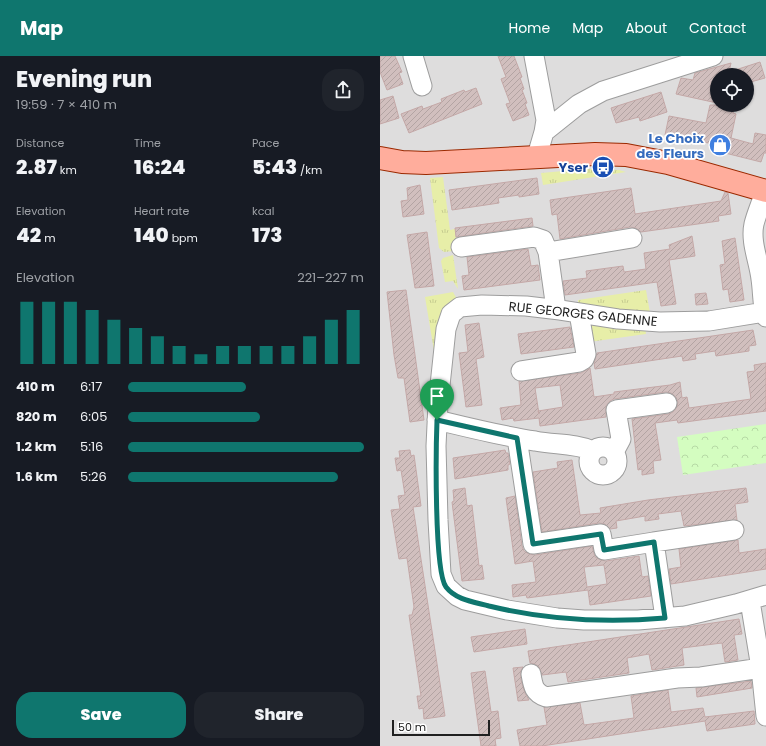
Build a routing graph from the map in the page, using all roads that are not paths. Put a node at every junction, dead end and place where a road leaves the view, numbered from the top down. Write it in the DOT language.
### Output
graph roads {
  1 [pos="413,56"];
  2 [pos="534,56"];
  3 [pos="713,56"];
  4 [pos="422,86"];
  5 [pos="544,132"];
  6 [pos="537,156"];
  7 [pos="380,158"];
  8 [pos="426,162"];
  9 [pos="380,169"];
  10 [pos="766,191"];
  11 [pos="632,238"];
  12 [pos="461,248"];
  13 [pos="548,252"];
  14 [pos="556,309"];
  15 [pos="579,313"];
  16 [pos="765,314"];
  17 [pos="521,371"];
  18 [pos="667,403"];
  19 [pos="437,420"];
  20 [pos="517,438"];
  21 [pos="593,451"];
  22 [pos="614,452"];
  23 [pos="734,530"];
  24 [pos="654,542"];
  25 [pos="758,598"];
  26 [pos="665,618"];
  27 [pos="761,668"];
  28 [pos="531,674"];
  29 [pos="766,716"];
  1 -- 4 [label="street"];
  2 -- 5 [label="street"];
  3 -- 5 [label="street"];
  5 -- 6 [label="street"];
  6 -- 8 [label="main road"];
  6 -- 10 [label="main road"];
  7 -- 8 [label="main road"];
  8 -- 9 [label="main road"];
  10 -- 16 [label="street"];
  11 -- 13 [label="street"];
  12 -- 13 [label="street"];
  13 -- 14 [label="street"];
  14 -- 15 [label="street, RUE GEORGES GADENNE"];
  14 -- 19 [label="street, RUE GEORGES GADENNE"];
  15 -- 16 [label="street, RUE GEORGES GADENNE"];
  15 -- 17 [label="street"];
  18 -- 22 [label="street"];
  19 -- 20 [label="street"];
  19 -- 26 [label="street"];
  20 -- 21 [label="street"];
  20 -- 24 [label="street"];
  21 -- 22 [label="street"];
  21 -- 22 [label="street"];
  23 -- 24 [label="street"];
  24 -- 26 [label="street"];
  25 -- 26 [label="street"];
  25 -- 27 [label="street"];
  27 -- 28 [label="street"];
  27 -- 29 [label="street"];
}
